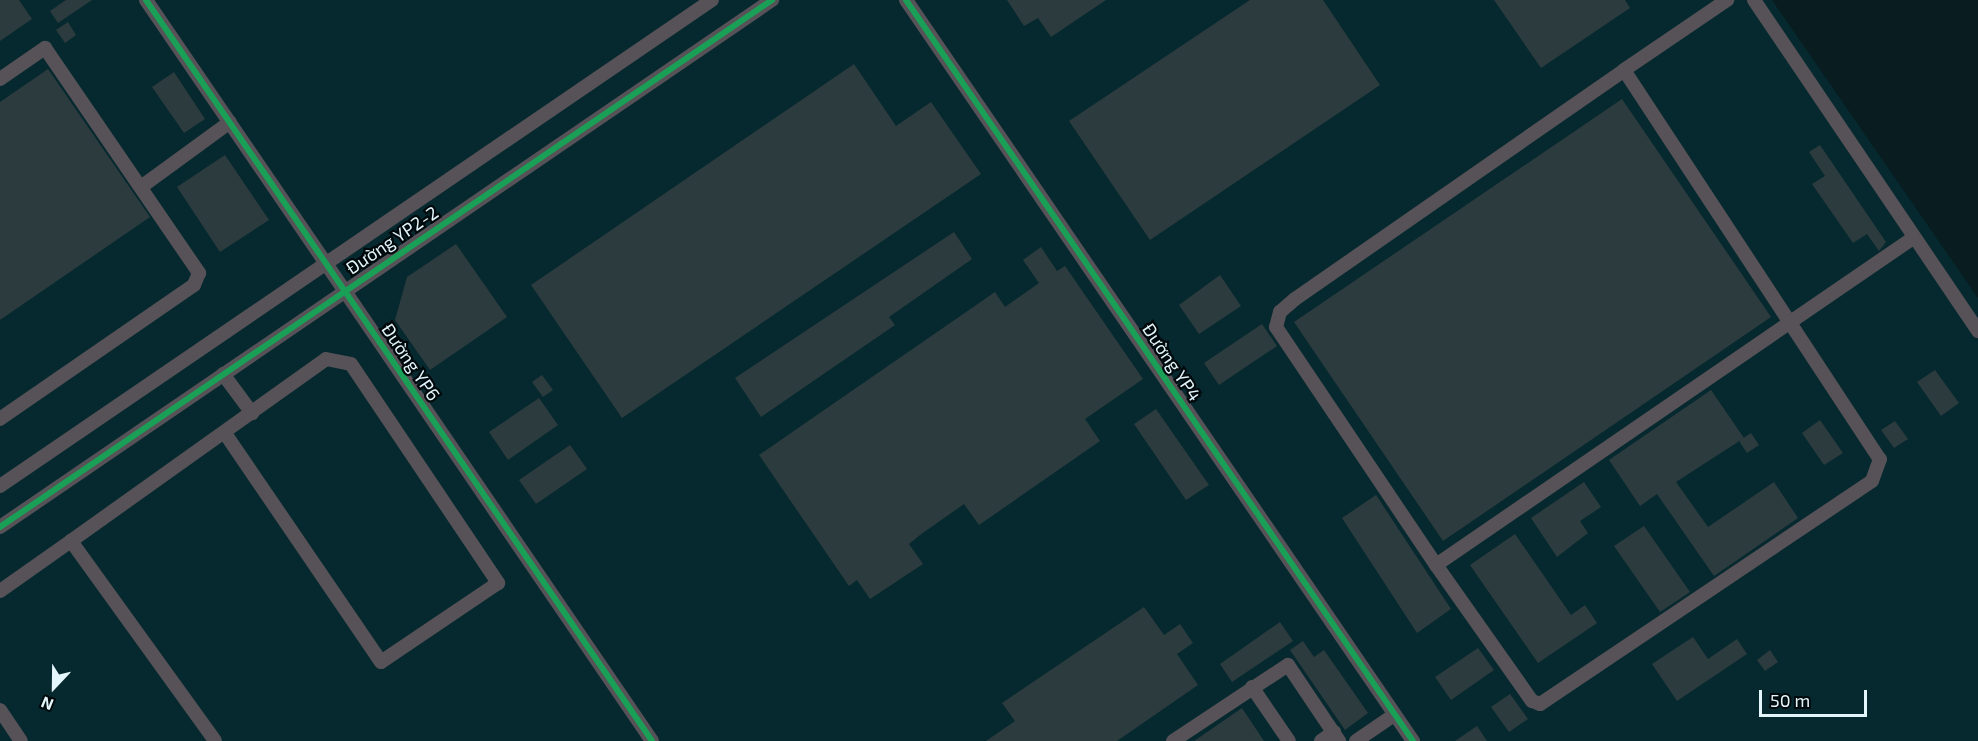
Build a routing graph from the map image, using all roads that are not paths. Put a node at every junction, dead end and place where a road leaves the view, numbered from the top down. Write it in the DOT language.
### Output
graph roads {
  1 [pos="146,0"];
  2 [pos="712,0"];
  3 [pos="772,0"];
  4 [pos="906,0"];
  5 [pos="1727,0"];
  6 [pos="1754,0"];
  7 [pos="1624,70"];
  8 [pos="0,79"];
  9 [pos="230,122"];
  10 [pos="141,187"];
  11 [pos="1913,238"];
  12 [pos="324,263"];
  13 [pos="344,291"];
  14 [pos="1790,322"];
  15 [pos="1978,332"];
  16 [pos="223,374"];
  17 [pos="252,413"];
  18 [pos="0,419"];
  19 [pos="224,432"];
  20 [pos="0,486"];
  21 [pos="0,527"];
  22 [pos="71,542"];
  23 [pos="1436,565"];
  24 [pos="0,591"];
  25 [pos="1252,687"];
  26 [pos="0,710"];
  27 [pos="1394,715"];
  28 [pos="1336,737"];
  29 [pos="21,741"];
  30 [pos="215,741"];
  31 [pos="652,741"];
  32 [pos="1173,741"];
  33 [pos="1289,741"];
  34 [pos="1321,741"];
  35 [pos="1356,741"];
  36 [pos="1413,741"];
  1 -- 9 [label="street, Đường YP6"];
  2 -- 12 [label="street, Đường YP2-2"];
  3 -- 13 [label="street, Đường YP2-2"];
  4 -- 27 [label="street, Đường YP4"];
  5 -- 7 [label="street"];
  6 -- 11 [label="street"];
  7 -- 14 [label="street"];
  7 -- 23 [label="street"];
  8 -- 10 [label="street"];
  9 -- 10 [label="street"];
  9 -- 12 [label="street, Đường YP6"];
  10 -- 18 [label="street"];
  11 -- 14 [label="street"];
  11 -- 15 [label="street"];
  12 -- 13 [label="street, Đường YP6"];
  12 -- 20 [label="street, Đường YP2-2"];
  13 -- 16 [label="street, Đường YP2-2"];
  13 -- 31 [label="street, Đường YP6"];
  14 -- 23 [label="street"];
  14 -- 23 [label="street"];
  16 -- 17 [label="street"];
  16 -- 21 [label="street, Đường YP2-2"];
  17 -- 19 [label="street"];
  17 -- 19 [label="street"];
  19 -- 22 [label="street"];
  22 -- 24 [label="street"];
  22 -- 30 [label="street"];
  25 -- 28 [label="street"];
  25 -- 32 [label="street"];
  25 -- 33 [label="street"];
  26 -- 29 [label="street"];
  27 -- 35 [label="street"];
  27 -- 36 [label="street, Đường YP4"];
  28 -- 34 [label="street"];
}
